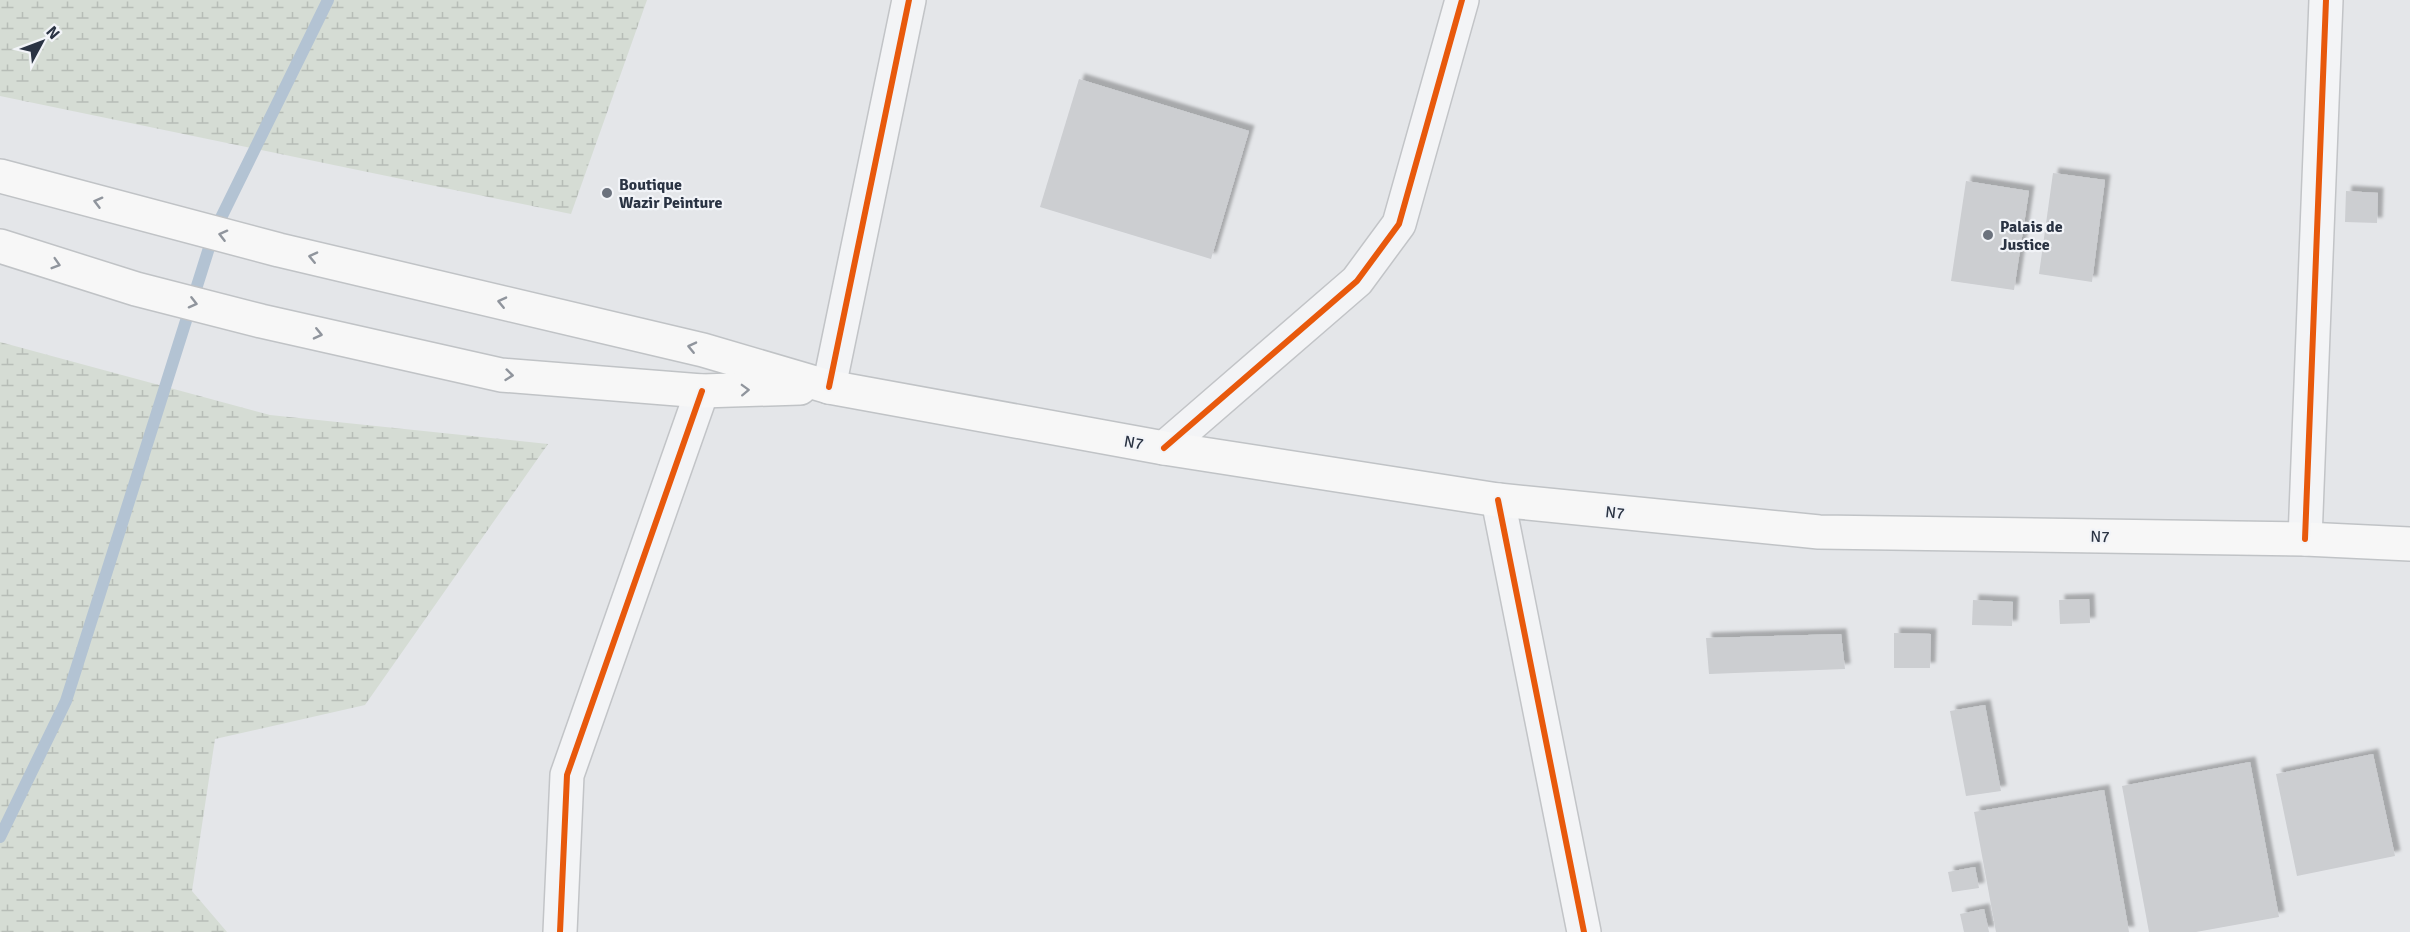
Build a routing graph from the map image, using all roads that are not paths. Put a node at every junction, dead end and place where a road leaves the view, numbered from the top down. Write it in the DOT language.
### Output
graph roads {
  1 [pos="909,0"];
  2 [pos="1462,0"];
  3 [pos="2326,0"];
  4 [pos="0,176"];
  5 [pos="0,246"];
  6 [pos="829,387"];
  7 [pos="702,392"];
  8 [pos="1164,448"];
  9 [pos="1498,500"];
  10 [pos="2305,539"];
  11 [pos="2410,544"];
  12 [pos="560,932"];
  13 [pos="1584,932"];
  1 -- 6 [label="street"];
  2 -- 8 [label="street"];
  3 -- 10 [label="street"];
  6 -- 4 [label="main road, one-way"];
  5 -- 7 [label="main road, one-way"];
  7 -- 6 [label="main road, one-way"];
  6 -- 8 [label="main road, N7"];
  7 -- 12 [label="street"];
  8 -- 9 [label="main road, N7"];
  9 -- 10 [label="main road, N7"];
  9 -- 13 [label="street"];
  10 -- 11 [label="main road, N7"];
}
